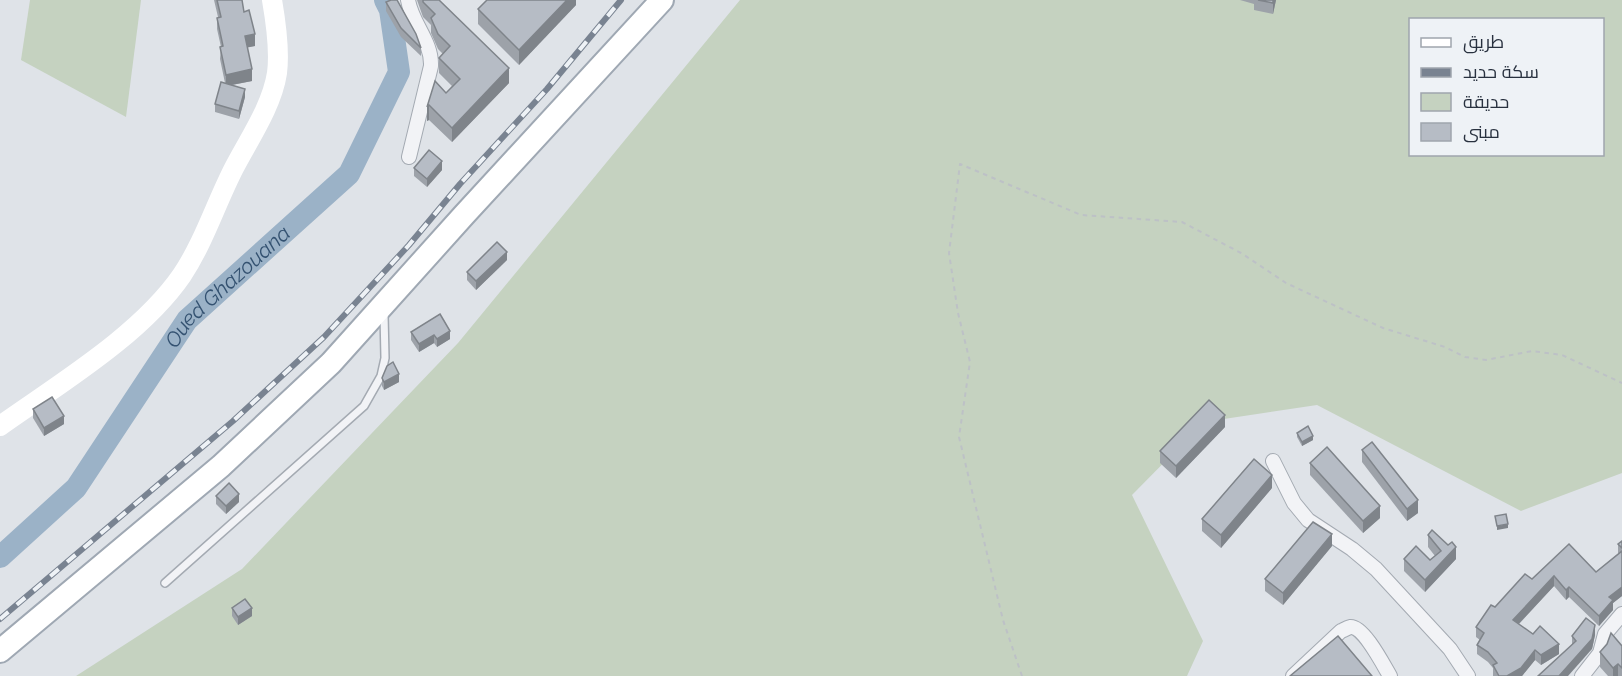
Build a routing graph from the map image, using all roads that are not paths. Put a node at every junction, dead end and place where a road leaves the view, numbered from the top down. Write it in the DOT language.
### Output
graph roads {
  1 [pos="272,0"];
  2 [pos="408,0"];
  3 [pos="662,0"];
  4 [pos="409,157"];
  5 [pos="383,305"];
  6 [pos="0,426"];
  7 [pos="1273,461"];
  8 [pos="165,583"];
  9 [pos="1622,614"];
  10 [pos="0,651"];
  11 [pos="1293,676"];
  12 [pos="1390,676"];
  13 [pos="1468,676"];
  14 [pos="1582,676"];
  1 -- 6 [label="main road"];
  2 -- 4 [label="street"];
  3 -- 5 [label="main road"];
  5 -- 8 [label="lane"];
  5 -- 10 [label="main road"];
  7 -- 13 [label="street"];
  9 -- 14 [label="street"];
  11 -- 12 [label="street"];
}
